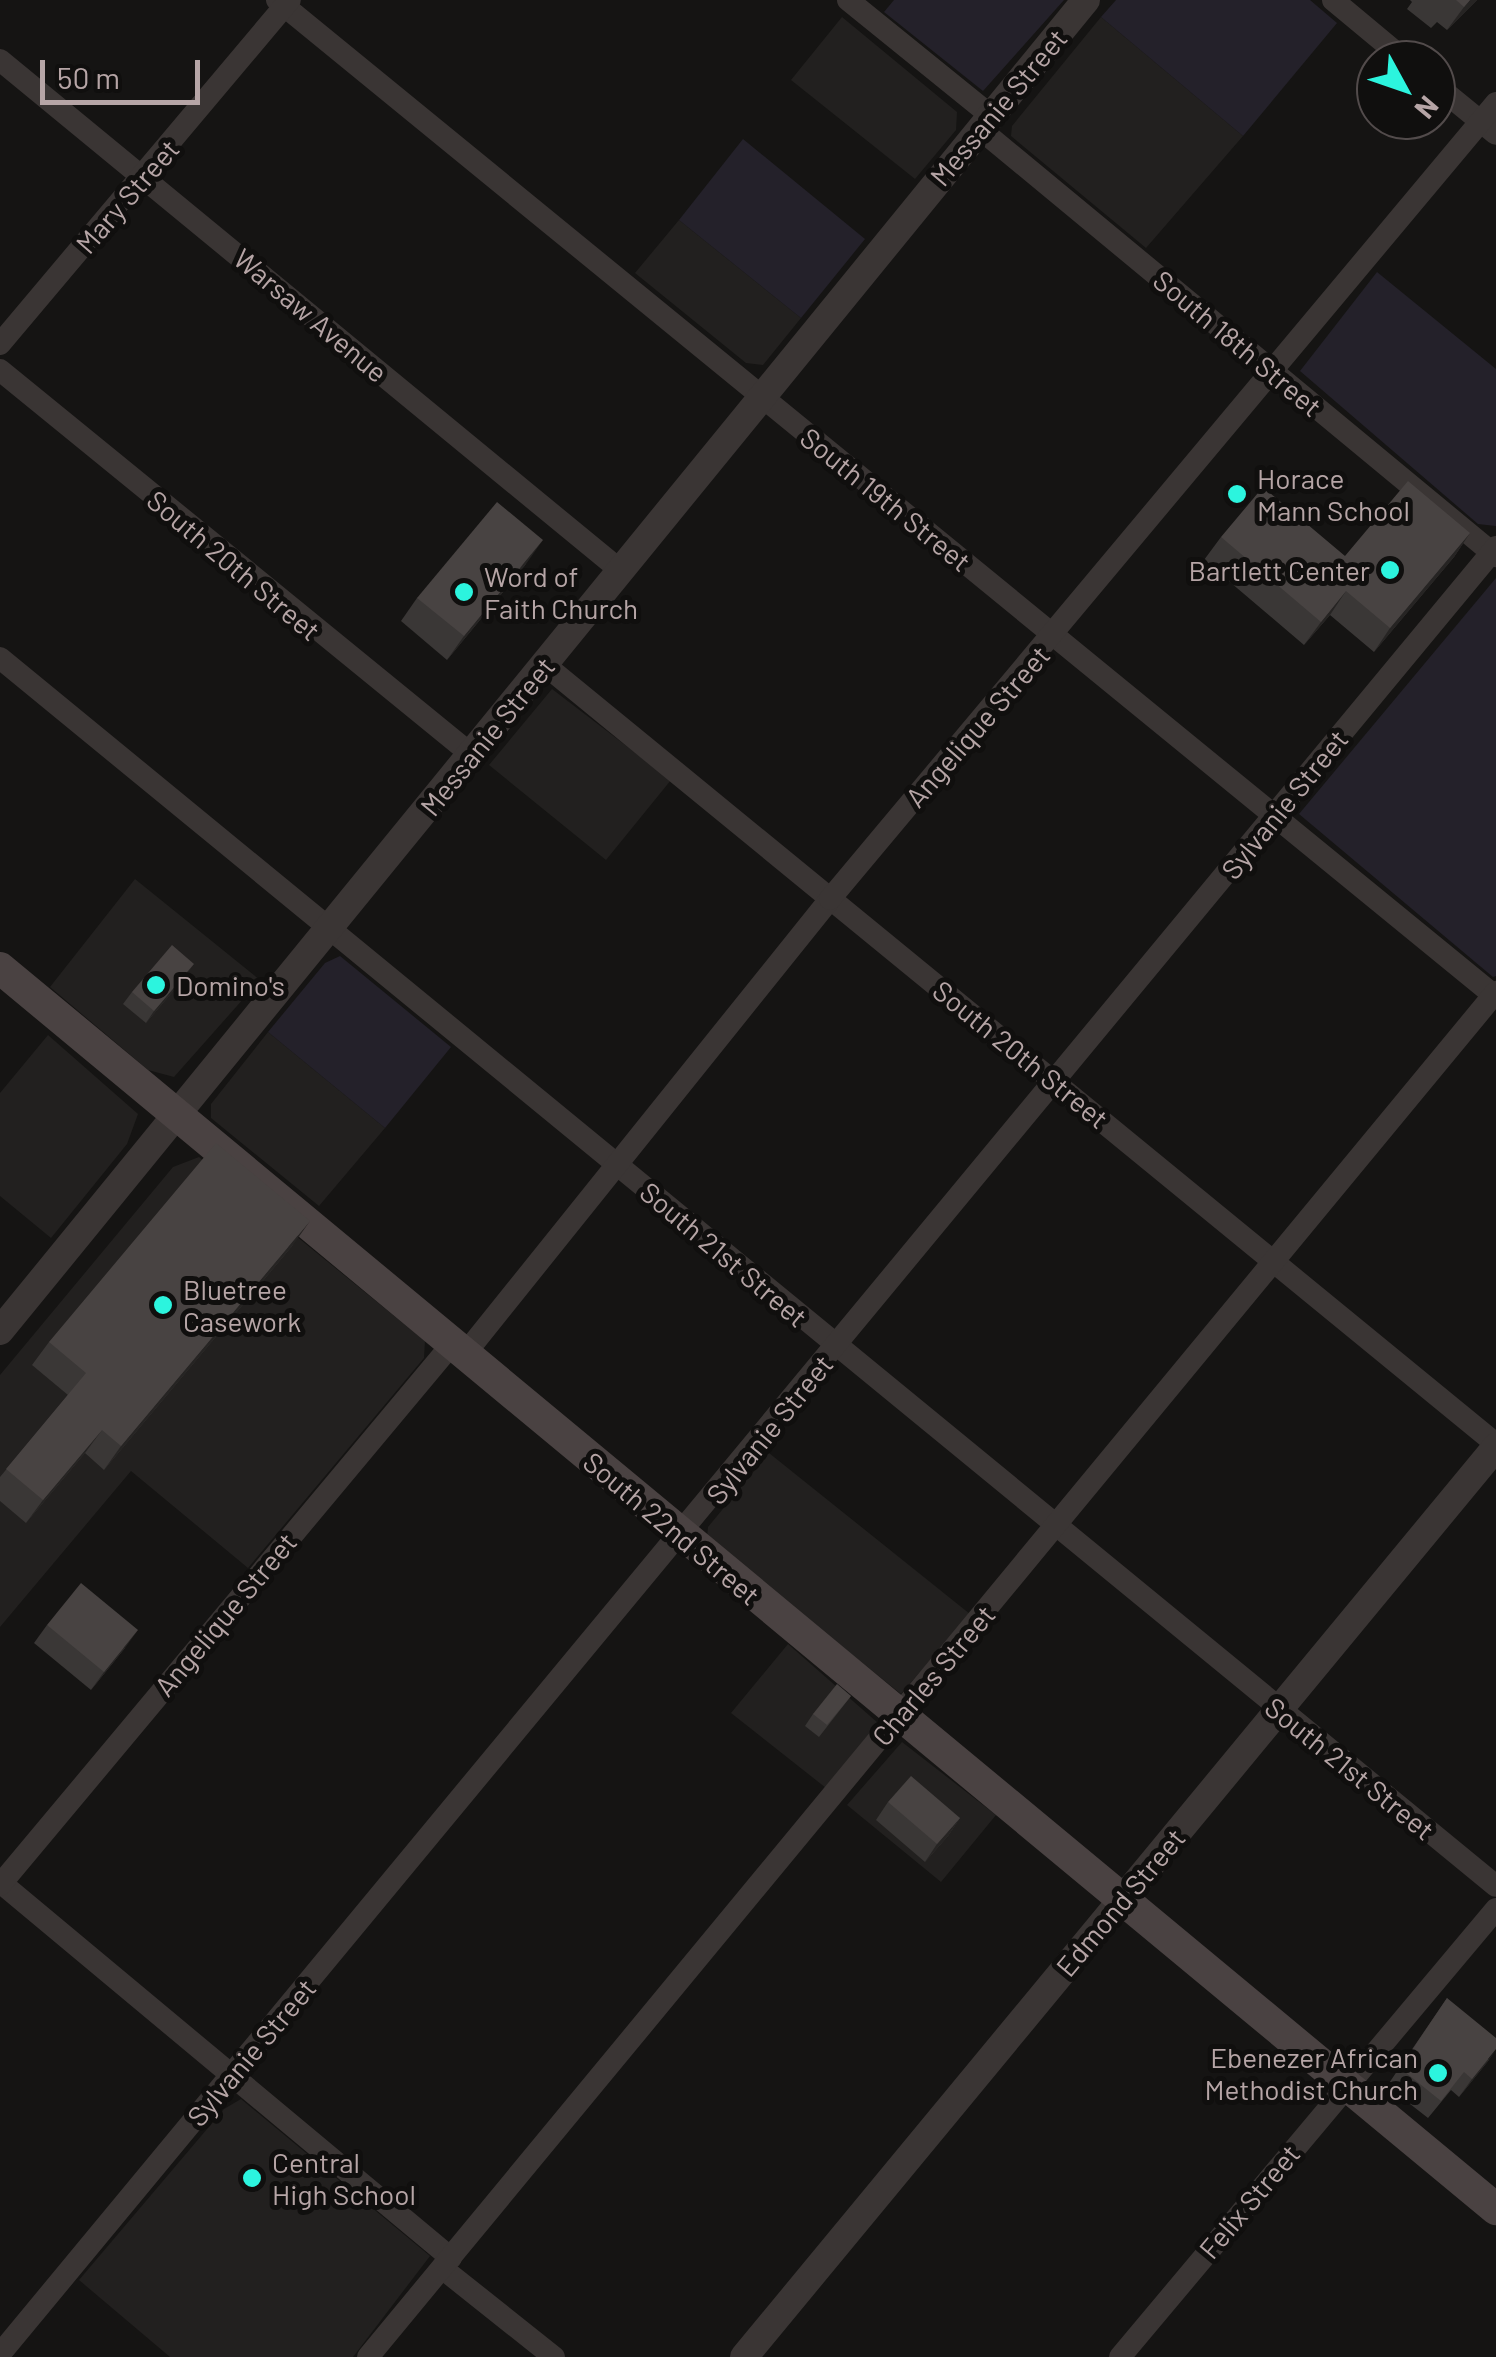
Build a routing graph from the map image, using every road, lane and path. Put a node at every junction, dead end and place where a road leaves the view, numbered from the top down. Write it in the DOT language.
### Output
graph roads {
  1 [pos="848,0"];
  2 [pos="1086,0"];
  3 [pos="1332,0"];
  4 [pos="284,2"];
  5 [pos="1381,40"];
  6 [pos="0,60"];
  7 [pos="1456,97"];
  8 [pos="1491,119"];
  9 [pos="986,122"];
  10 [pos="143,179"];
  11 [pos="0,344"];
  12 [pos="0,370"];
  13 [pos="1273,373"];
  14 [pos="761,396"];
  15 [pos="1495,551"];
  16 [pos="620,571"];
  17 [pos="1053,636"];
  18 [pos="0,658"];
  19 [pos="545,666"];
  20 [pos="472,755"];
  21 [pos="1274,816"];
  22 [pos="830,899"];
  23 [pos="329,930"];
  24 [pos="0,968"];
  25 [pos="1495,994"];
  26 [pos="1055,1082"];
  27 [pos="177,1115"];
  28 [pos="618,1165"];
  29 [pos="1274,1261"];
  30 [pos="0,1331"];
  31 [pos="836,1347"];
  32 [pos="458,1350"];
  33 [pos="1496,1445"];
  34 [pos="1054,1528"];
  35 [pos="682,1535"];
  36 [pos="1280,1710"];
  37 [pos="898,1718"];
  38 [pos="0,1884"];
  39 [pos="1496,1886"];
  40 [pos="1122,1901"];
  41 [pos="1496,1910"];
  42 [pos="230,2076"];
  43 [pos="1347,2085"];
  44 [pos="1496,2209"];
  45 [pos="447,2263"];
  46 [pos="7,2349"];
  47 [pos="368,2357"];
  48 [pos="554,2357"];
  49 [pos="744,2357"];
  50 [pos="1120,2357"];
  1 -- 9 [label="street, South 18th Street"];
  2 -- 9 [label="street, Messanie Street"];
  3 -- 5 [label="street"];
  4 -- 10 [label="street, Mary Street"];
  4 -- 14 [label="street, South 19th Street"];
  6 -- 10 [label="street, Warsaw Avenue"];
  7 -- 8 [label="street"];
  8 -- 13 [label="street, Angelique Street"];
  9 -- 13 [label="street, South 18th Street"];
  9 -- 14 [label="street, Messanie Street"];
  10 -- 11 [label="street, Mary Street"];
  10 -- 16 [label="street, Warsaw Avenue"];
  12 -- 20 [label="street, South 20th Street"];
  13 -- 15 [label="street, South 18th Street"];
  13 -- 17 [label="street, Angelique Street"];
  14 -- 16 [label="street, Messanie Street"];
  14 -- 17 [label="street, South 19th Street"];
  15 -- 21 [label="street, Sylvanie Street"];
  16 -- 19 [label="street, Messanie Street"];
  17 -- 21 [label="street, South 19th Street"];
  17 -- 22 [label="street, Angelique Street"];
  18 -- 23 [label="street, South 21st Street"];
  19 -- 20 [label="street, Messanie Street"];
  19 -- 22 [label="street, South 20th Street"];
  20 -- 23 [label="street, Messanie Street"];
  21 -- 25 [label="street, South 19th Street"];
  21 -- 26 [label="street, Sylvanie Street"];
  22 -- 26 [label="street, South 20th Street"];
  22 -- 28 [label="street, Angelique Street"];
  23 -- 27 [label="street, Messanie Street"];
  23 -- 28 [label="street, South 21st Street"];
  24 -- 27 [label="main road, South 22nd Street"];
  25 -- 29 [label="street, Charles Street"];
  26 -- 29 [label="street, South 20th Street"];
  26 -- 31 [label="street, Sylvanie Street"];
  27 -- 30 [label="street, Messanie Street"];
  27 -- 32 [label="main road, South 22nd Street"];
  28 -- 31 [label="street, South 21st Street"];
  28 -- 32 [label="street, Angelique Street"];
  29 -- 33 [label="street, South 20th Street"];
  29 -- 34 [label="street, Charles Street"];
  31 -- 34 [label="street, South 21st Street"];
  31 -- 35 [label="street, Sylvanie Street"];
  32 -- 35 [label="main road, South 22nd Street"];
  32 -- 38 [label="street, Angelique Street"];
  33 -- 36 [label="street, Edmond Street"];
  34 -- 36 [label="street, South 21st Street"];
  34 -- 37 [label="street, Charles Street"];
  35 -- 37 [label="main road, South 22nd Street"];
  35 -- 42 [label="street, Sylvanie Street"];
  36 -- 39 [label="street, South 21st Street"];
  36 -- 40 [label="street, Edmond Street"];
  37 -- 40 [label="main road, South 22nd Street"];
  37 -- 45 [label="street, Charles Street"];
  38 -- 42 [label="street"];
  40 -- 43 [label="main road, South 22nd Street"];
  40 -- 49 [label="street, Edmond Street"];
  41 -- 43 [label="street, Felix Street"];
  42 -- 45 [label="street"];
  42 -- 46 [label="street, Sylvanie Street"];
  43 -- 44 [label="main road, South 22nd Street"];
  43 -- 50 [label="street, Felix Street"];
  45 -- 47 [label="street, Charles Street"];
  45 -- 48 [label="street"];
}
